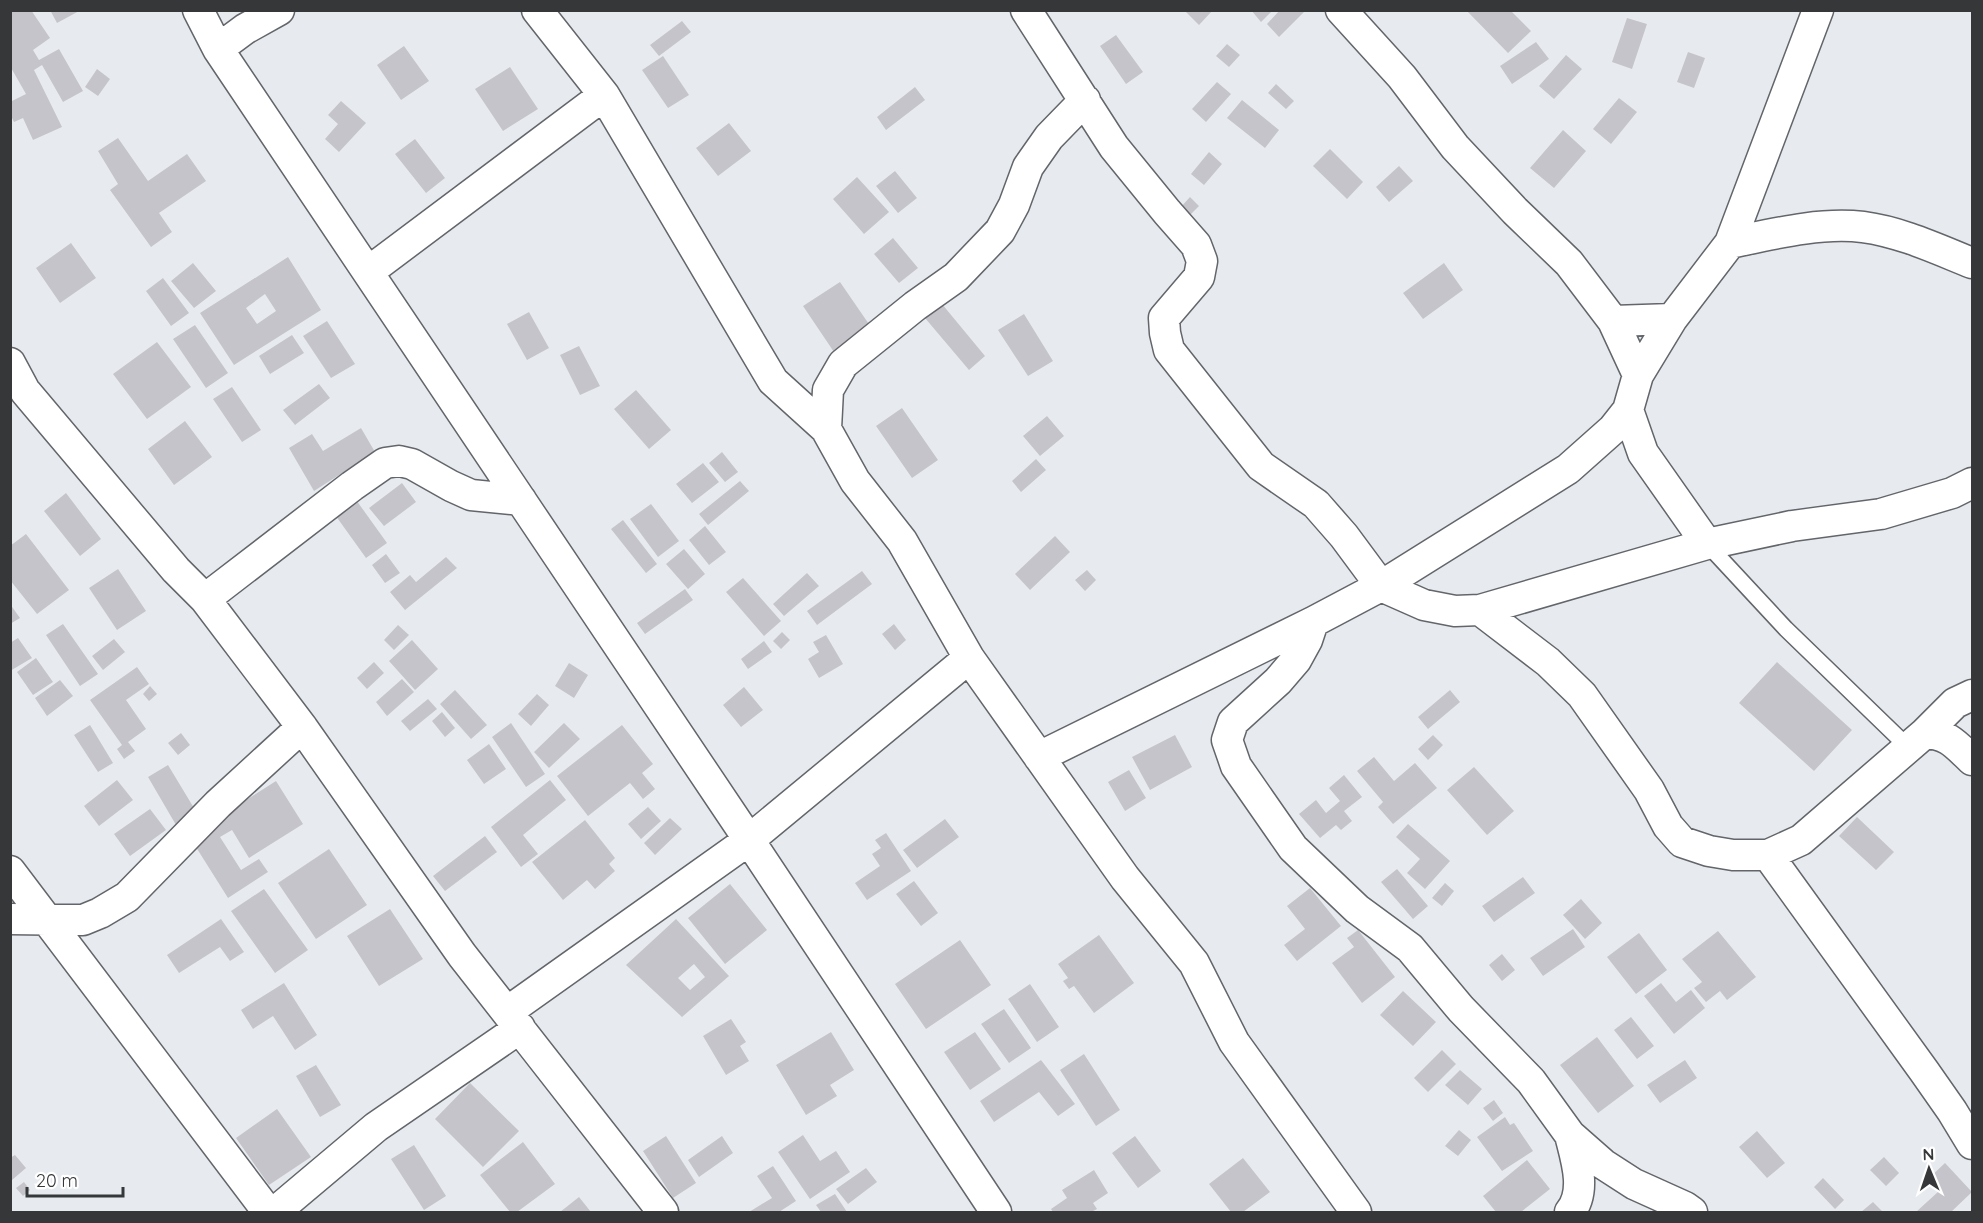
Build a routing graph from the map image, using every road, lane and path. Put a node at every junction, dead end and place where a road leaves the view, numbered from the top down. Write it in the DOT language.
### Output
graph roads {
  1 [pos="198,10"];
  2 [pos="279,10"];
  3 [pos="537,10"];
  4 [pos="1026,10"];
  5 [pos="1341,10"];
  6 [pos="1818,10"];
  7 [pos="218,49"];
  8 [pos="604,95"];
  9 [pos="1085,100"];
  10 [pos="1730,243"];
  11 [pos="1972,263"];
  12 [pos="368,272"];
  13 [pos="1672,319"];
  14 [pos="1613,321"];
  15 [pos="10,363"];
  16 [pos="1638,375"];
  17 [pos="18,399"];
  18 [pos="1628,410"];
  19 [pos="826,429"];
  20 [pos="1972,483"];
  21 [pos="521,500"];
  22 [pos="1707,544"];
  23 [pos="1381,586"];
  24 [pos="205,599"];
  25 [pos="1480,610"];
  26 [pos="1313,622"];
  27 [pos="969,658"];
  28 [pos="1972,695"];
  29 [pos="302,727"];
  30 [pos="1917,741"];
  31 [pos="1039,757"];
  32 [pos="1972,760"];
  33 [pos="749,840"];
  34 [pos="1768,855"];
  35 [pos="12,877"];
  36 [pos="45,918"];
  37 [pos="10,919"];
  38 [pos="513,1020"];
  39 [pos="1570,1135"];
  40 [pos="1972,1144"];
  41 [pos="268,1212"];
  42 [pos="275,1212"];
  43 [pos="663,1212"];
  44 [pos="996,1212"];
  45 [pos="1356,1212"];
  46 [pos="1570,1212"];
  47 [pos="1692,1212"];
  1 -- 7 [label="street"];
  2 -- 7 [label="street"];
  3 -- 8 [label="street"];
  4 -- 9 [label="street"];
  5 -- 14 [label="street"];
  6 -- 10 [label="street"];
  7 -- 12 [label="street"];
  8 -- 12 [label="street"];
  8 -- 19 [label="street"];
  9 -- 19 [label="street"];
  9 -- 23 [label="street"];
  10 -- 11 [label="street"];
  10 -- 13 [label="street"];
  12 -- 21 [label="street"];
  13 -- 14 [label="street"];
  13 -- 16 [label="street"];
  14 -- 16 [label="street"];
  15 -- 17 [label="street"];
  16 -- 18 [label="street"];
  17 -- 24 [label="street"];
  18 -- 22 [label="street"];
  18 -- 23 [label="street"];
  19 -- 27 [label="street"];
  20 -- 22 [label="street"];
  21 -- 24 [label="street"];
  21 -- 33 [label="street"];
  22 -- 25 [label="street"];
  22 -- 30 [label="lane"];
  23 -- 25 [label="street"];
  23 -- 26 [label="street"];
  24 -- 29 [label="street"];
  25 -- 34 [label="street"];
  26 -- 31 [label="street"];
  26 -- 39 [label="street"];
  27 -- 31 [label="street"];
  27 -- 33 [label="street"];
  28 -- 30 [label="street"];
  29 -- 36 [label="street"];
  29 -- 38 [label="street"];
  30 -- 32 [label="street"];
  30 -- 34 [label="street"];
  31 -- 45 [label="street"];
  33 -- 38 [label="street"];
  33 -- 44 [label="street"];
  34 -- 40 [label="street"];
  35 -- 36 [label="street"];
  36 -- 37 [label="street"];
  36 -- 41 [label="street"];
  38 -- 42 [label="street"];
  38 -- 43 [label="street"];
  39 -- 46 [label="street"];
  39 -- 47 [label="street"];
}
